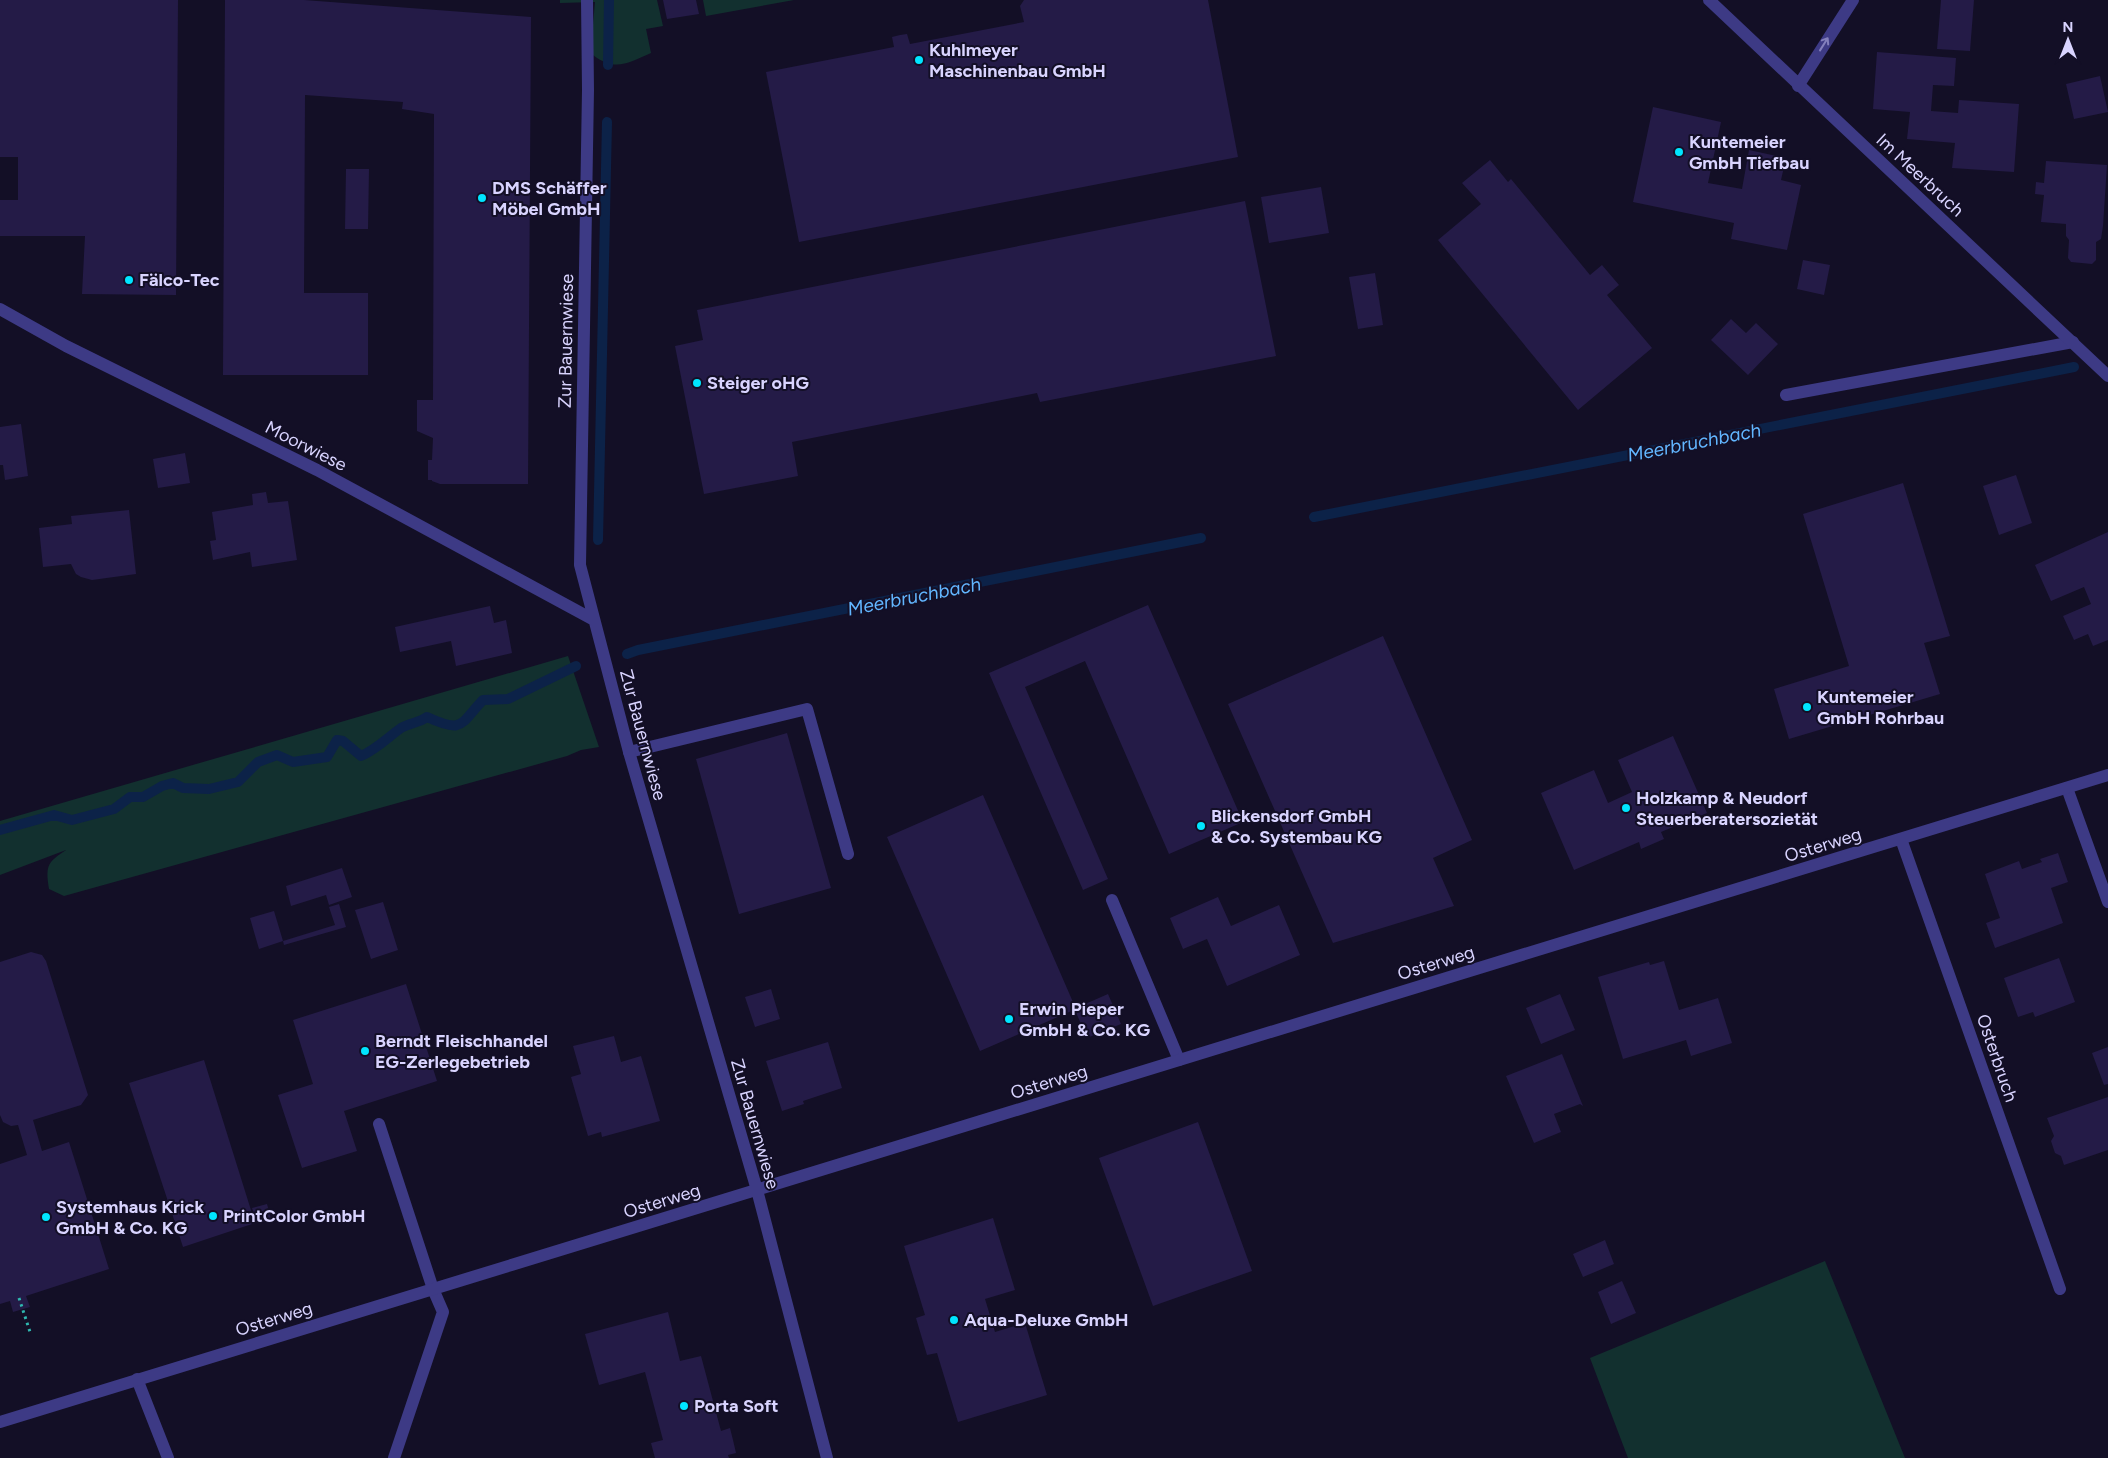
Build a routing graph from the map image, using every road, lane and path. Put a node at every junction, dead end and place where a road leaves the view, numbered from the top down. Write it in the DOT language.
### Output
graph roads {
  1 [pos="587,0"];
  2 [pos="1708,0"];
  3 [pos="1852,0"];
  4 [pos="1798,86"];
  5 [pos="0,309"];
  6 [pos="2073,342"];
  7 [pos="2108,376"];
  8 [pos="1786,395"];
  9 [pos="594,620"];
  10 [pos="629,752"];
  11 [pos="2108,775"];
  12 [pos="2067,788"];
  13 [pos="1901,839"];
  14 [pos="848,854"];
  15 [pos="1112,900"];
  16 [pos="2108,902"];
  17 [pos="1179,1060"];
  18 [pos="379,1124"];
  19 [pos="757,1190"];
  20 [pos="434,1289"];
  21 [pos="2060,1289"];
  22 [pos="18,1298"];
  23 [pos="31,1335"];
  24 [pos="137,1379"];
  25 [pos="0,1422"];
  26 [pos="168,1458"];
  27 [pos="394,1458"];
  28 [pos="827,1458"];
  1 -- 9 [label="street, Zur Bauernwiese"];
  2 -- 4 [label="street, Im Meerbruch"];
  4 -- 3 [label="street, one-way"];
  4 -- 6 [label="street, Im Meerbruch"];
  5 -- 9 [label="street, Moorwiese"];
  6 -- 7 [label="street, Im Meerbruch"];
  6 -- 8 [label="street"];
  9 -- 10 [label="street, Zur Bauernwiese"];
  10 -- 14 [label="street"];
  10 -- 19 [label="street, Zur Bauernwiese"];
  11 -- 12 [label="street, Osterweg"];
  12 -- 13 [label="street, Osterweg"];
  12 -- 16 [label="street"];
  13 -- 17 [label="street, Osterweg"];
  13 -- 21 [label="street, Osterbruch"];
  15 -- 17 [label="street"];
  17 -- 19 [label="street, Osterweg"];
  18 -- 20 [label="street"];
  19 -- 20 [label="street, Osterweg"];
  19 -- 28 [label="street, Zur Bauernwiese"];
  20 -- 24 [label="street, Osterweg"];
  20 -- 27 [label="street"];
  22 -- 23 [label="path"];
  24 -- 25 [label="street, Osterweg"];
  24 -- 26 [label="street"];
}
